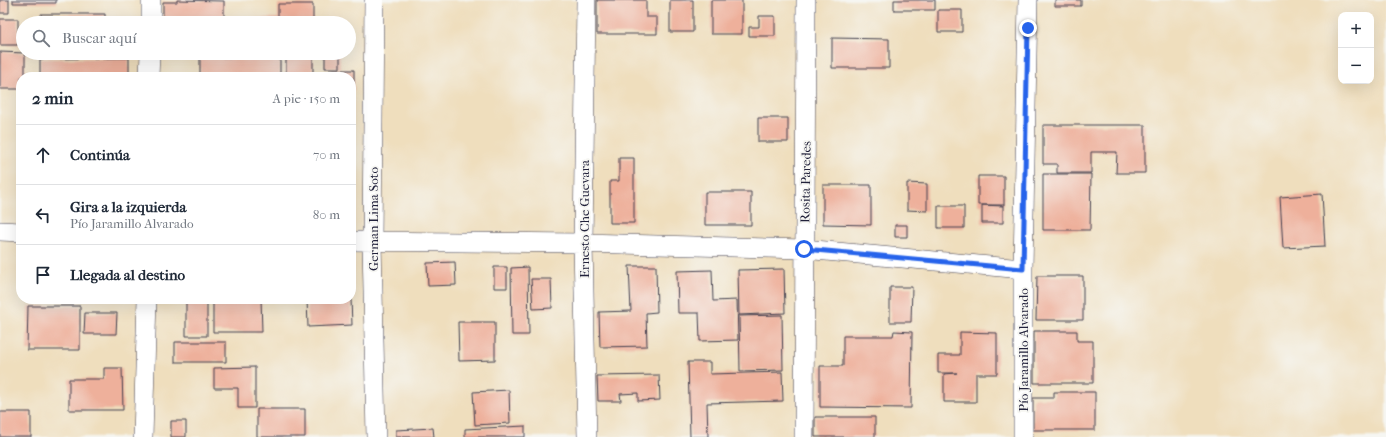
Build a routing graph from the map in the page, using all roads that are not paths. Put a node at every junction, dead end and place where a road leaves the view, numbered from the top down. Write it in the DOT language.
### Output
graph roads {
  1 [pos="151,0"];
  2 [pos="374,0"];
  3 [pos="586,0"];
  4 [pos="806,0"];
  5 [pos="1028,0"];
  6 [pos="151,16"];
  7 [pos="150,60"];
  8 [pos="149,72"];
  9 [pos="0,231"];
  10 [pos="16,232"];
  11 [pos="356,241"];
  12 [pos="372,242"];
  13 [pos="583,243"];
  14 [pos="804,249"];
  15 [pos="1023,269"];
  16 [pos="147,304"];
  17 [pos="143,437"];
  18 [pos="376,437"];
  19 [pos="587,437"];
  20 [pos="804,437"];
  21 [pos="1023,437"];
  1 -- 6 [label="street"];
  2 -- 12 [label="street, German Lima Soto"];
  3 -- 13 [label="street, Ernesto Che Guevara"];
  4 -- 14 [label="street, Rosita Paredes"];
  5 -- 15 [label="street, Pío Jaramillo Alvarado"];
  7 -- 8 [label="street"];
  9 -- 10 [label="street"];
  11 -- 12 [label="street"];
  12 -- 13 [label="street"];
  12 -- 18 [label="street, German Lima Soto"];
  13 -- 14 [label="street"];
  13 -- 19 [label="street, Ernesto Che Guevara"];
  14 -- 15 [label="street"];
  14 -- 20 [label="street, Rosita Paredes"];
  15 -- 21 [label="street, Pío Jaramillo Alvarado"];
  16 -- 17 [label="street"];
}
